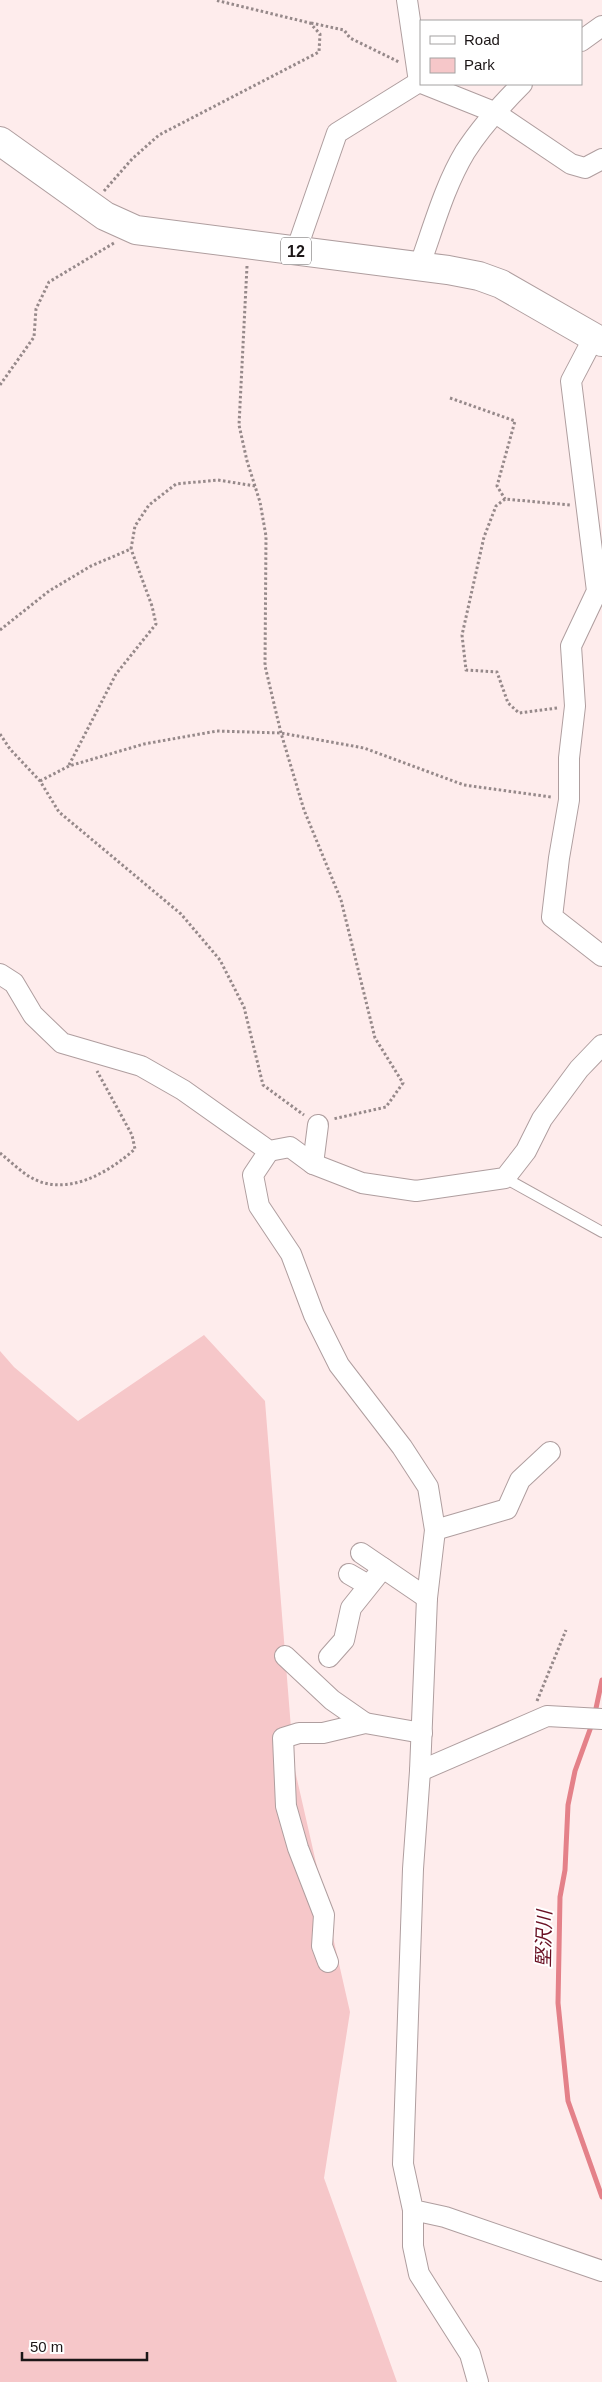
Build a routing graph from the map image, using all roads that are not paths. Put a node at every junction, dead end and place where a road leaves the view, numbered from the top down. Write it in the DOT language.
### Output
graph roads {
  1 [pos="408,0"];
  2 [pos="602,26"];
  3 [pos="582,40"];
  4 [pos="420,80"];
  5 [pos="432,85"];
  6 [pos="521,85"];
  7 [pos="494,112"];
  8 [pos="0,141"];
  9 [pos="602,159"];
  10 [pos="296,250"];
  11 [pos="419,267"];
  12 [pos="598,339"];
  13 [pos="602,956"];
  14 [pos="0,974"];
  15 [pos="602,1045"];
  16 [pos="318,1125"];
  17 [pos="269,1150"];
  18 [pos="313,1164"];
  19 [pos="505,1178"];
  20 [pos="602,1232"];
  21 [pos="550,1452"];
  22 [pos="434,1530"];
  23 [pos="362,1553"];
  24 [pos="383,1568"];
  25 [pos="349,1574"];
  26 [pos="368,1585"];
  27 [pos="427,1598"];
  28 [pos="285,1656"];
  29 [pos="329,1658"];
  30 [pos="602,1719"];
  31 [pos="366,1723"];
  32 [pos="422,1733"];
  33 [pos="420,1771"];
  34 [pos="328,1962"];
  35 [pos="413,2210"];
  36 [pos="602,2271"];
  37 [pos="478,2382"];
  1 -- 4 [label="street"];
  2 -- 3 [label="street"];
  4 -- 10 [label="street"];
  5 -- 7 [label="street"];
  6 -- 7 [label="street"];
  7 -- 9 [label="street"];
  7 -- 11 [label="street"];
  8 -- 10 [label="main road, 12"];
  10 -- 11 [label="main road, 12"];
  11 -- 12 [label="main road, 12"];
  12 -- 13 [label="street"];
  14 -- 17 [label="street"];
  15 -- 19 [label="street"];
  16 -- 18 [label="street"];
  17 -- 18 [label="street"];
  17 -- 22 [label="street"];
  18 -- 19 [label="street"];
  19 -- 20 [label="lane"];
  21 -- 22 [label="street"];
  22 -- 27 [label="street"];
  23 -- 24 [label="street"];
  24 -- 26 [label="street"];
  24 -- 27 [label="street"];
  25 -- 26 [label="street"];
  26 -- 29 [label="street"];
  27 -- 32 [label="street"];
  28 -- 31 [label="street"];
  30 -- 33 [label="street"];
  31 -- 32 [label="street"];
  31 -- 34 [label="street"];
  32 -- 33 [label="street"];
  33 -- 35 [label="street"];
  35 -- 36 [label="street"];
  35 -- 37 [label="street"];
}
